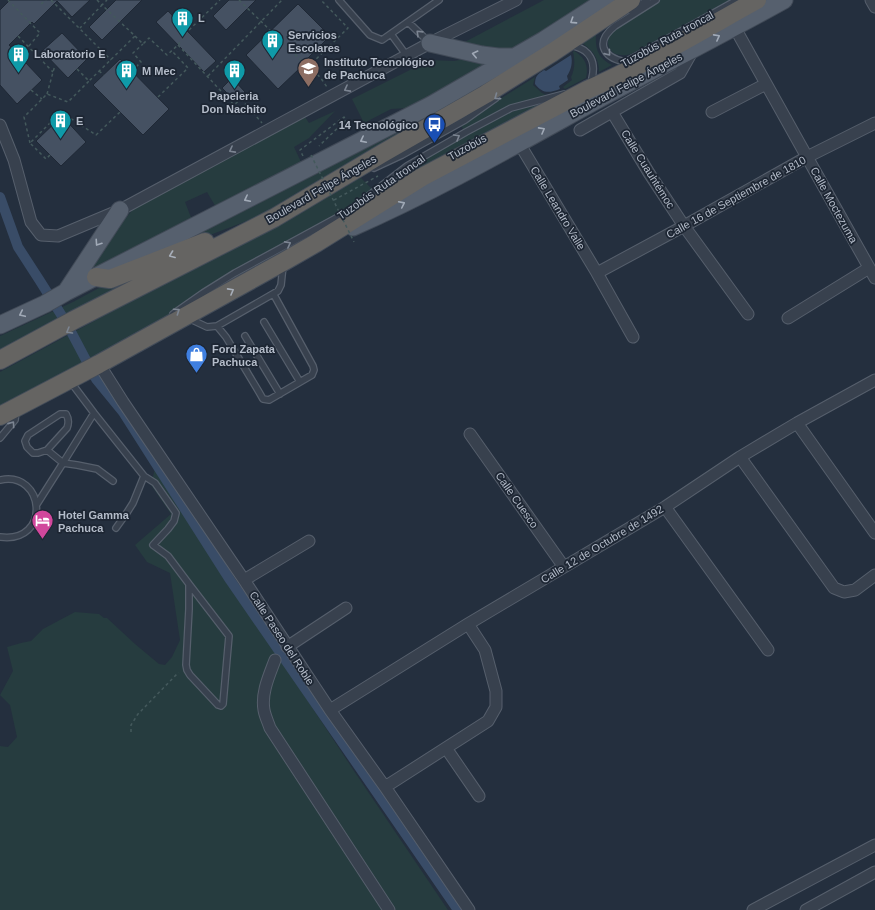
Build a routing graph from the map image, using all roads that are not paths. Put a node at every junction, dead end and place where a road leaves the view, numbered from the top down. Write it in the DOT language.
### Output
graph roads {
  1 [pos="339,0"];
  2 [pos="516,0"];
  3 [pos="606,0"];
  4 [pos="631,0"];
  5 [pos="647,0"];
  6 [pos="656,0"];
  7 [pos="737,0"];
  8 [pos="757,0"];
  9 [pos="784,0"];
  10 [pos="870,0"];
  11 [pos="437,1"];
  12 [pos="875,7"];
  13 [pos="408,22"];
  14 [pos="607,26"];
  15 [pos="735,28"];
  16 [pos="392,34"];
  17 [pos="581,42"];
  18 [pos="430,44"];
  19 [pos="574,46"];
  20 [pos="568,50"];
  21 [pos="693,50"];
  22 [pos="407,56"];
  23 [pos="514,57"];
  24 [pos="625,62"];
  25 [pos="619,66"];
  26 [pos="658,68"];
  27 [pos="599,75"];
  28 [pos="592,78"];
  29 [pos="586,82"];
  30 [pos="766,84"];
  31 [pos="503,93"];
  32 [pos="612,112"];
  33 [pos="712,112"];
  34 [pos="537,113"];
  35 [pos="875,123"];
  36 [pos="0,125"];
  37 [pos="580,130"];
  38 [pos="495,131"];
  39 [pos="519,143"];
  40 [pos="806,157"];
  41 [pos="367,172"];
  42 [pos="352,178"];
  43 [pos="398,185"];
  44 [pos="379,195"];
  45 [pos="120,210"];
  46 [pos="349,211"];
  47 [pos="274,218"];
  48 [pos="684,226"];
  49 [pos="316,243"];
  50 [pos="283,262"];
  51 [pos="597,273"];
  52 [pos="872,273"];
  53 [pos="96,277"];
  54 [pos="64,293"];
  55 [pos="274,294"];
  56 [pos="116,306"];
  57 [pos="748,314"];
  58 [pos="184,316"];
  59 [pos="166,318"];
  60 [pos="788,318"];
  61 [pos="264,322"];
  62 [pos="0,325"];
  63 [pos="217,326"];
  64 [pos="147,330"];
  65 [pos="245,336"];
  66 [pos="633,337"];
  67 [pos="123,344"];
  68 [pos="0,360"];
  69 [pos="84,370"];
  70 [pos="875,380"];
  71 [pos="300,382"];
  72 [pos="280,394"];
  73 [pos="8,409"];
  74 [pos="94,413"];
  75 [pos="0,416"];
  76 [pos="797,423"];
  77 [pos="470,434"];
  78 [pos="0,438"];
  79 [pos="47,450"];
  80 [pos="740,457"];
  81 [pos="63,463"];
  82 [pos="144,476"];
  83 [pos="1,479"];
  84 [pos="113,481"];
  85 [pos="37,504"];
  86 [pos="665,507"];
  87 [pos="116,528"];
  88 [pos="875,533"];
  89 [pos="0,537"];
  90 [pos="0,540"];
  91 [pos="309,541"];
  92 [pos="564,567"];
  93 [pos="875,575"];
  94 [pos="244,580"];
  95 [pos="189,584"];
  96 [pos="346,608"];
  97 [pos="468,624"];
  98 [pos="287,647"];
  99 [pos="768,650"];
  100 [pos="275,660"];
  101 [pos="330,710"];
  102 [pos="446,748"];
  103 [pos="385,787"];
  104 [pos="479,796"];
  105 [pos="875,844"];
  106 [pos="875,872"];
  107 [pos="389,910"];
  108 [pos="469,910"];
  109 [pos="753,910"];
  110 [pos="806,910"];
  1 -- 16 [label="lane"];
  2 -- 18 [label="street"];
  3 -- 23 [label="main road, Boulevard Felipe Ángeles, one-way"];
  4 -- 47 [label="highway, Boulevard Felipe Ángeles"];
  5 -- 14 [label="lane"];
  6 -- 24 [label="lane, one-way"];
  7 -- 24 [label="lane, Tuzobús Ruta troncal"];
  8 -- 34 [label="highway, Boulevard Felipe Ángeles"];
  9 -- 15 [label="main road, Boulevard Felipe Ángeles"];
  10 -- 12 [label="street"];
  11 -- 13 [label="lane"];
  13 -- 16 [label="lane"];
  18 -- 13 [label="lane, one-way"];
  21 -- 15 [label="main road, Boulevard Felipe Ángeles, one-way"];
  15 -- 30 [label="street, Calle Moctezuma"];
  16 -- 22 [label="lane"];
  17 -- 19 [label="lane"];
  18 -- 22 [label="street"];
  23 -- 18 [label="main road, one-way"];
  19 -- 20 [label="lane"];
  19 -- 28 [label="lane"];
  21 -- 26 [label="main road, Boulevard Felipe Ángeles"];
  21 -- 32 [label="street"];
  22 -- 45 [label="street, one-way"];
  23 -- 53 [label="main road, Boulevard Felipe Ángeles, one-way"];
  24 -- 25 [label="lane, Tuzobús Ruta troncal"];
  26 -- 34 [label="highway"];
  39 -- 26 [label="main road, Boulevard Felipe Ángeles, one-way"];
  27 -- 28 [label="lane"];
  28 -- 29 [label="lane"];
  30 -- 33 [label="street"];
  30 -- 40 [label="street, Calle Moctezuma"];
  31 -- 41 [label="lane, Tuzobús Ruta troncal, one-way"];
  32 -- 37 [label="street"];
  32 -- 48 [label="street, Calle Cuauhtémoc"];
  46 -- 34 [label="lane, Tuzobús Ruta troncal, one-way"];
  34 -- 49 [label="highway, Boulevard Felipe Ángeles"];
  35 -- 40 [label="street, Calle 16 de Septiembre de 1810"];
  36 -- 45 [label="street"];
  38 -- 43 [label="lane, Tuzobús"];
  49 -- 39 [label="main road, Boulevard Felipe Ángeles, one-way"];
  39 -- 51 [label="street, Calle Leandro Valle"];
  40 -- 48 [label="street, Calle 16 de Septiembre de 1810"];
  40 -- 52 [label="street, Calle Moctezuma"];
  42 -- 56 [label="lane"];
  44 -- 46 [label="lane"];
  45 -- 54 [label="main road, one-way"];
  59 -- 46 [label="lane, Tuzobús Ruta troncal, one-way"];
  47 -- 53 [label="highway, one-way"];
  47 -- 68 [label="highway, Boulevard Felipe Ángeles, one-way"];
  48 -- 51 [label="street, Calle 16 de Septiembre de 1810"];
  48 -- 57 [label="street, Calle Cuauhtémoc"];
  49 -- 50 [label="highway, Boulevard Felipe Ángeles"];
  50 -- 55 [label="lane"];
  58 -- 50 [label="highway, Boulevard Felipe Ángeles, one-way"];
  51 -- 66 [label="street, Calle Leandro Valle"];
  52 -- 60 [label="street"];
  53 -- 54 [label="main road, Boulevard Felipe Ángeles"];
  54 -- 62 [label="main road, Boulevard Felipe Ángeles, one-way"];
  55 -- 63 [label="lane"];
  55 -- 71 [label="lane"];
  58 -- 63 [label="lane"];
  58 -- 69 [label="highway, Boulevard Felipe Ángeles"];
  61 -- 71 [label="lane"];
  63 -- 72 [label="lane"];
  64 -- 67 [label="lane"];
  65 -- 72 [label="lane"];
  69 -- 73 [label="highway, Boulevard Felipe Ángeles"];
  69 -- 74 [label="lane"];
  69 -- 94 [label="street, Calle Paseo del Roble"];
  70 -- 76 [label="street, Calle 12 de Octubre de 1492"];
  71 -- 72 [label="lane"];
  73 -- 75 [label="highway, Boulevard Felipe Ángeles"];
  78 -- 73 [label="lane, one-way"];
  74 -- 81 [label="lane"];
  74 -- 82 [label="lane"];
  76 -- 80 [label="street, Calle 12 de Octubre de 1492"];
  76 -- 88 [label="street"];
  77 -- 92 [label="street, Calle Cuesco"];
  79 -- 79 [label="lane"];
  79 -- 81 [label="lane"];
  80 -- 86 [label="street, Calle 12 de Octubre de 1492"];
  80 -- 93 [label="street"];
  81 -- 84 [label="lane"];
  81 -- 85 [label="lane"];
  82 -- 87 [label="lane"];
  82 -- 95 [label="lane"];
  83 -- 85 [label="lane"];
  85 -- 89 [label="lane"];
  86 -- 92 [label="street, Calle 12 de Octubre de 1492"];
  86 -- 99 [label="street"];
  89 -- 90 [label="lane"];
  91 -- 94 [label="street"];
  92 -- 97 [label="street, Calle 12 de Octubre de 1492"];
  94 -- 98 [label="street, Calle Paseo del Roble"];
  95 -- 95 [label="lane"];
  96 -- 98 [label="street"];
  97 -- 101 [label="street, Calle 12 de Octubre de 1492"];
  97 -- 102 [label="street"];
  98 -- 101 [label="street, Calle Paseo del Roble"];
  100 -- 107 [label="street, Calle Paseo del Roble"];
  101 -- 103 [label="street, Calle Paseo del Roble"];
  102 -- 103 [label="street"];
  102 -- 104 [label="street"];
  103 -- 108 [label="street, Calle Paseo del Roble"];
  105 -- 109 [label="street"];
  106 -- 110 [label="street"];
}
